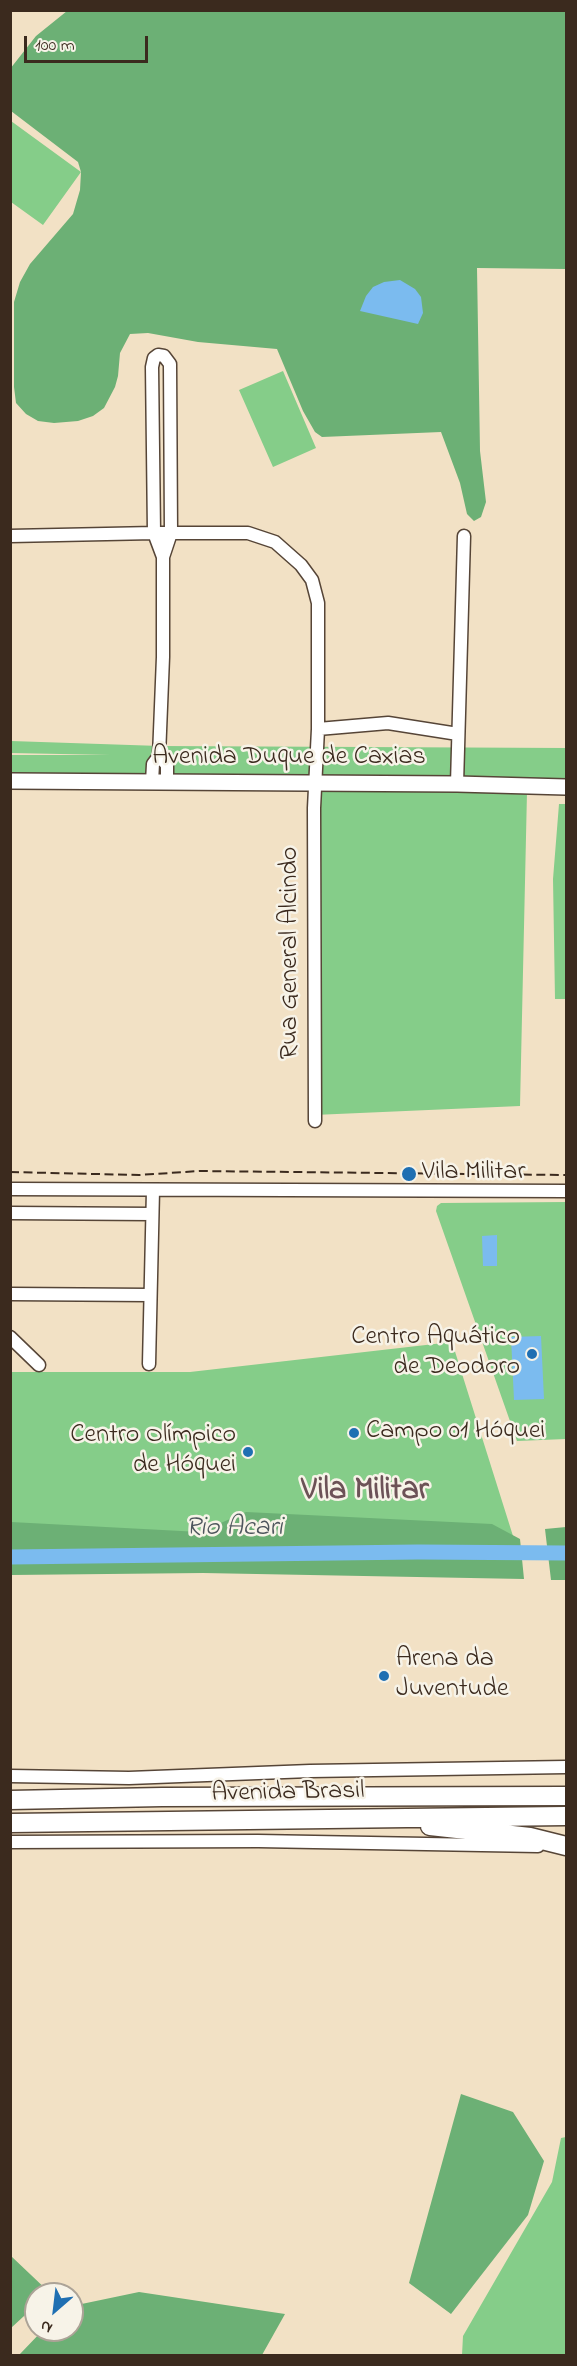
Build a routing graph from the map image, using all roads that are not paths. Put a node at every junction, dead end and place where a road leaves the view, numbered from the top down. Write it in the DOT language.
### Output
graph roads {
  1 [pos="153,445"];
  2 [pos="171,447"];
  3 [pos="154,533"];
  4 [pos="171,533"];
  5 [pos="10,536"];
  6 [pos="464,536"];
  7 [pos="163,557"];
  8 [pos="318,729"];
  9 [pos="458,734"];
  10 [pos="10,781"];
  11 [pos="160,782"];
  12 [pos="315,784"];
  13 [pos="457,784"];
  14 [pos="567,787"];
  15 [pos="315,1121"];
  16 [pos="10,1189"];
  17 [pos="153,1190"];
  18 [pos="567,1191"];
  19 [pos="10,1213"];
  20 [pos="152,1214"];
  21 [pos="10,1294"];
  22 [pos="150,1295"];
  23 [pos="10,1337"];
  24 [pos="149,1364"];
  25 [pos="39,1365"];
  26 [pos="567,1767"];
  27 [pos="10,1776"];
  28 [pos="567,1796"];
  29 [pos="10,1800"];
  30 [pos="567,1816"];
  31 [pos="384,1818"];
  32 [pos="10,1822"];
  33 [pos="10,1842"];
  34 [pos="567,1846"];
  1 -- 2 [label="street"];
  1 -- 2 [label="street"];
  1 -- 3 [label="street"];
  2 -- 4 [label="street"];
  3 -- 4 [label="street"];
  3 -- 5 [label="street"];
  3 -- 7 [label="street"];
  4 -- 7 [label="street"];
  4 -- 8 [label="street, Rua General Alcindo"];
  6 -- 9 [label="street"];
  7 -- 11 [label="street"];
  8 -- 9 [label="street"];
  8 -- 12 [label="street, Rua General Alcindo"];
  9 -- 13 [label="street"];
  10 -- 11 [label="main road, Avenida Duque de Caxias"];
  11 -- 12 [label="main road, Avenida Duque de Caxias"];
  12 -- 13 [label="main road, Avenida Duque de Caxias"];
  12 -- 15 [label="street, Rua General Alcindo"];
  13 -- 14 [label="main road, Avenida Duque de Caxias"];
  16 -- 17 [label="street"];
  17 -- 18 [label="street"];
  17 -- 20 [label="street"];
  19 -- 20 [label="street"];
  20 -- 22 [label="street"];
  21 -- 22 [label="street"];
  22 -- 24 [label="street"];
  23 -- 25 [label="street"];
  26 -- 27 [label="street"];
  28 -- 29 [label="highway, Avenida Brasil"];
  30 -- 31 [label="highway, Avenida Brasil"];
  31 -- 32 [label="highway, Avenida Brasil"];
  31 -- 34 [label="highway"];
  33 -- 34 [label="street"];
}
